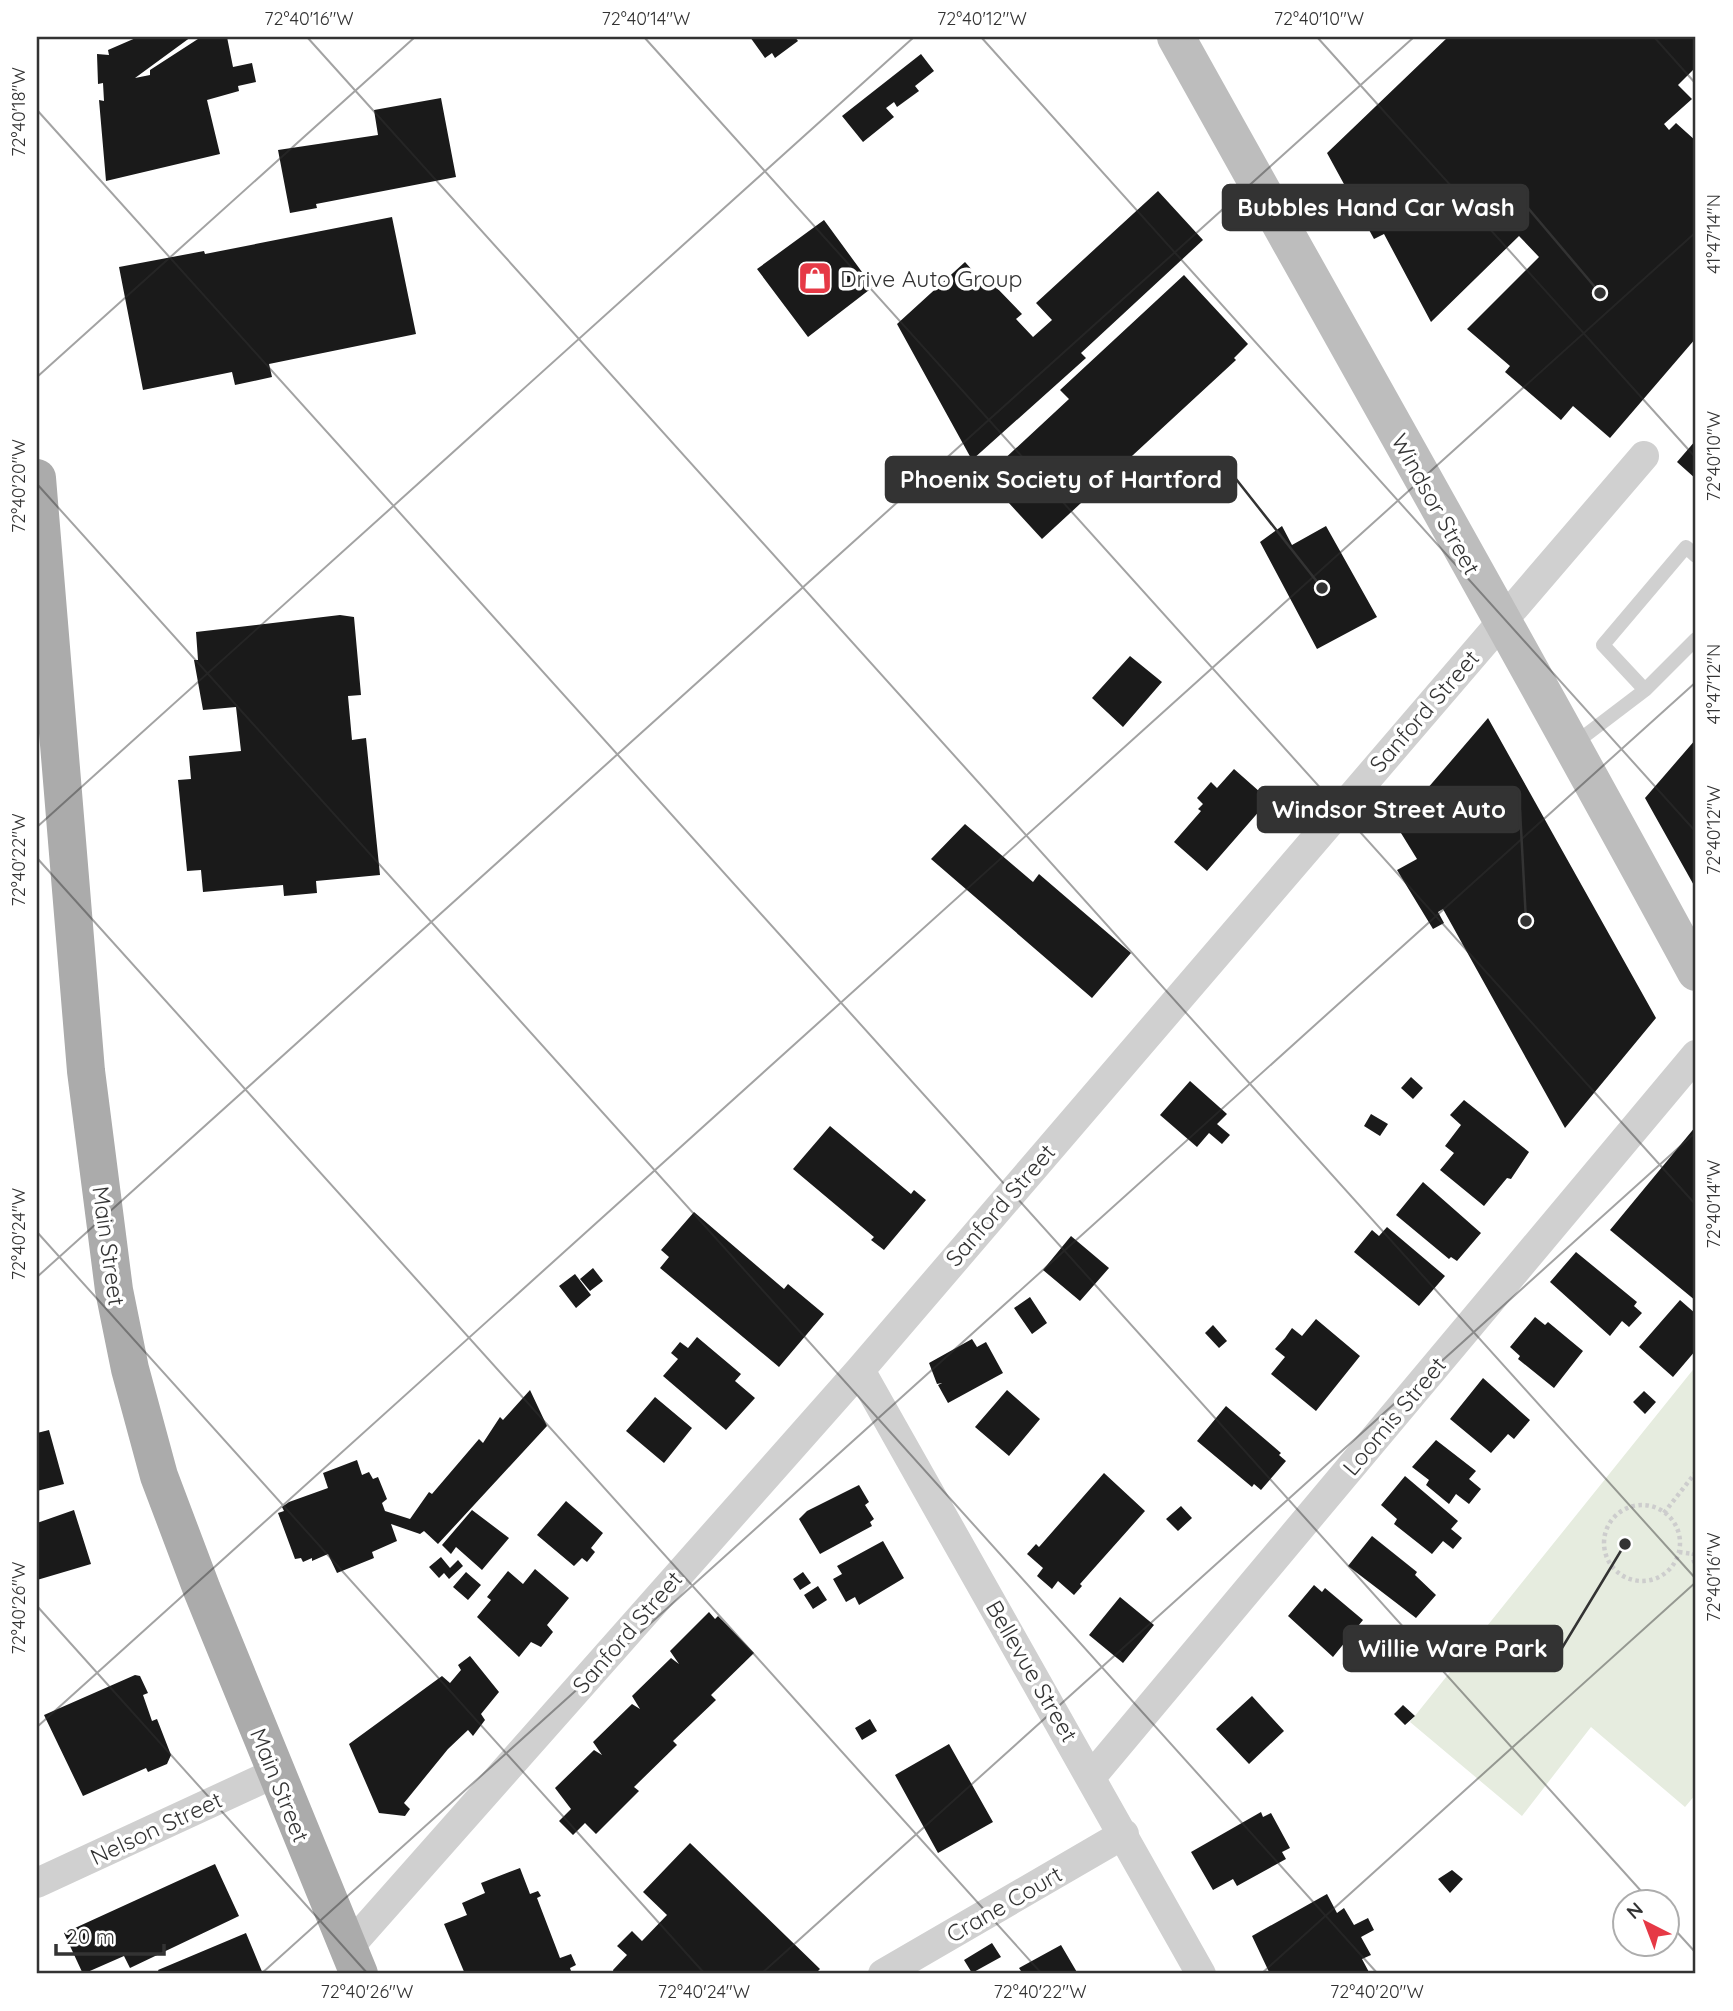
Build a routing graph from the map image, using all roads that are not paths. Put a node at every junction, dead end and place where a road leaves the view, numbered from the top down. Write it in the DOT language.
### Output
graph roads {
  1 [pos="1176,37"];
  2 [pos="1644,456"];
  3 [pos="37,478"];
  4 [pos="39,526"];
  5 [pos="1696,556"];
  6 [pos="1501,621"];
  7 [pos="1696,639"];
  8 [pos="1646,690"];
  9 [pos="1573,744"];
  10 [pos="1696,972"];
  11 [pos="1696,1055"];
  12 [pos="860,1370"];
  13 [pos="275,1773"];
  14 [pos="1092,1776"];
  15 [pos="1125,1834"];
  16 [pos="37,1883"];
  17 [pos="353,1961"];
  18 [pos="883,1974"];
  19 [pos="1201,1974"];
  1 -- 6 [label="main road, Windsor Street"];
  2 -- 6 [label="street, Sanford Street"];
  3 -- 4 [label="main road, Main Street"];
  4 -- 13 [label="main road, Main Street"];
  5 -- 8 [label="lane"];
  6 -- 9 [label="main road, Windsor Street"];
  6 -- 12 [label="street, Sanford Street"];
  7 -- 8 [label="lane"];
  8 -- 9 [label="lane"];
  9 -- 10 [label="main road, Windsor Street"];
  11 -- 14 [label="street, Loomis Street"];
  12 -- 14 [label="street, Bellevue Street"];
  12 -- 17 [label="street, Sanford Street"];
  13 -- 16 [label="street, Nelson Street"];
  13 -- 17 [label="main road, Main Street"];
  14 -- 15 [label="street, Bellevue Street"];
  15 -- 18 [label="street, Crane Court"];
  15 -- 19 [label="street, Bellevue Street"];
}
